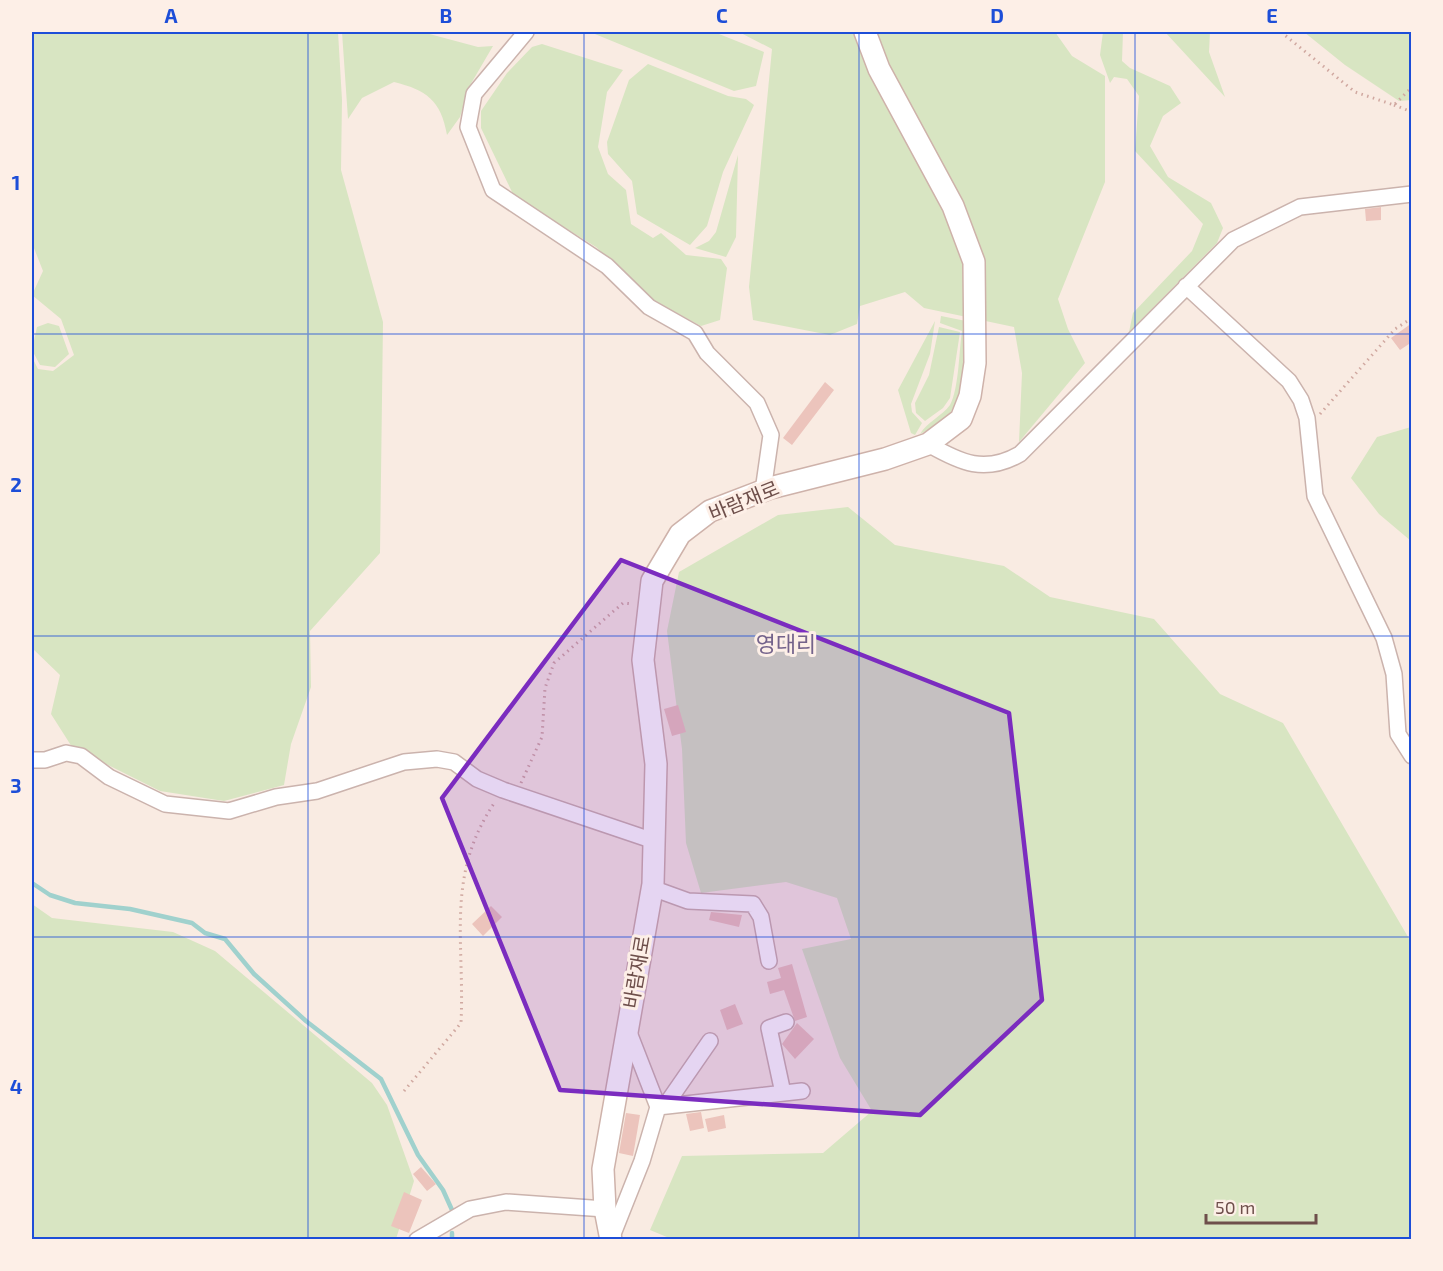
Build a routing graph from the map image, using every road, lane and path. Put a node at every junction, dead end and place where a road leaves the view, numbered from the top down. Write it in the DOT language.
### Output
graph roads {
  1 [pos="526,32"];
  2 [pos="865,32"];
  3 [pos="1281,32"];
  4 [pos="1412,87"];
  5 [pos="1394,105"];
  6 [pos="1412,112"];
  7 [pos="1412,194"];
  8 [pos="1186,286"];
  9 [pos="1412,318"];
  10 [pos="1308,429"];
  11 [pos="928,444"];
  12 [pos="763,491"];
  13 [pos="650,604"];
  14 [pos="1412,756"];
  15 [pos="32,760"];
  16 [pos="509,792"];
  17 [pos="654,842"];
  18 [pos="652,888"];
  19 [pos="770,962"];
  20 [pos="786,1022"];
  21 [pos="627,1028"];
  22 [pos="710,1041"];
  23 [pos="802,1090"];
  24 [pos="404,1091"];
  25 [pos="783,1093"];
  26 [pos="661,1107"];
  27 [pos="605,1209"];
  28 [pos="417,1239"];
  29 [pos="611,1239"];
  1 -- 12 [label="street"];
  2 -- 11 [label="street, 바람재로"];
  3 -- 5 [label="path"];
  4 -- 5 [label="path"];
  5 -- 6 [label="path"];
  7 -- 8 [label="street"];
  8 -- 10 [label="street"];
  8 -- 11 [label="street"];
  9 -- 10 [label="path"];
  10 -- 14 [label="street"];
  11 -- 12 [label="street, 바람재로"];
  12 -- 13 [label="street, 바람재로"];
  13 -- 16 [label="path"];
  13 -- 17 [label="street, 바람재로"];
  15 -- 16 [label="street"];
  16 -- 17 [label="street"];
  16 -- 24 [label="path"];
  17 -- 18 [label="street, 바람재로"];
  18 -- 19 [label="street"];
  18 -- 21 [label="street, 바람재로"];
  20 -- 25 [label="street"];
  21 -- 26 [label="street"];
  21 -- 27 [label="street, 바람재로"];
  22 -- 26 [label="street"];
  23 -- 25 [label="street"];
  25 -- 26 [label="street"];
  26 -- 29 [label="street"];
  27 -- 28 [label="street"];
  27 -- 29 [label="street, 바람재로"];
}
